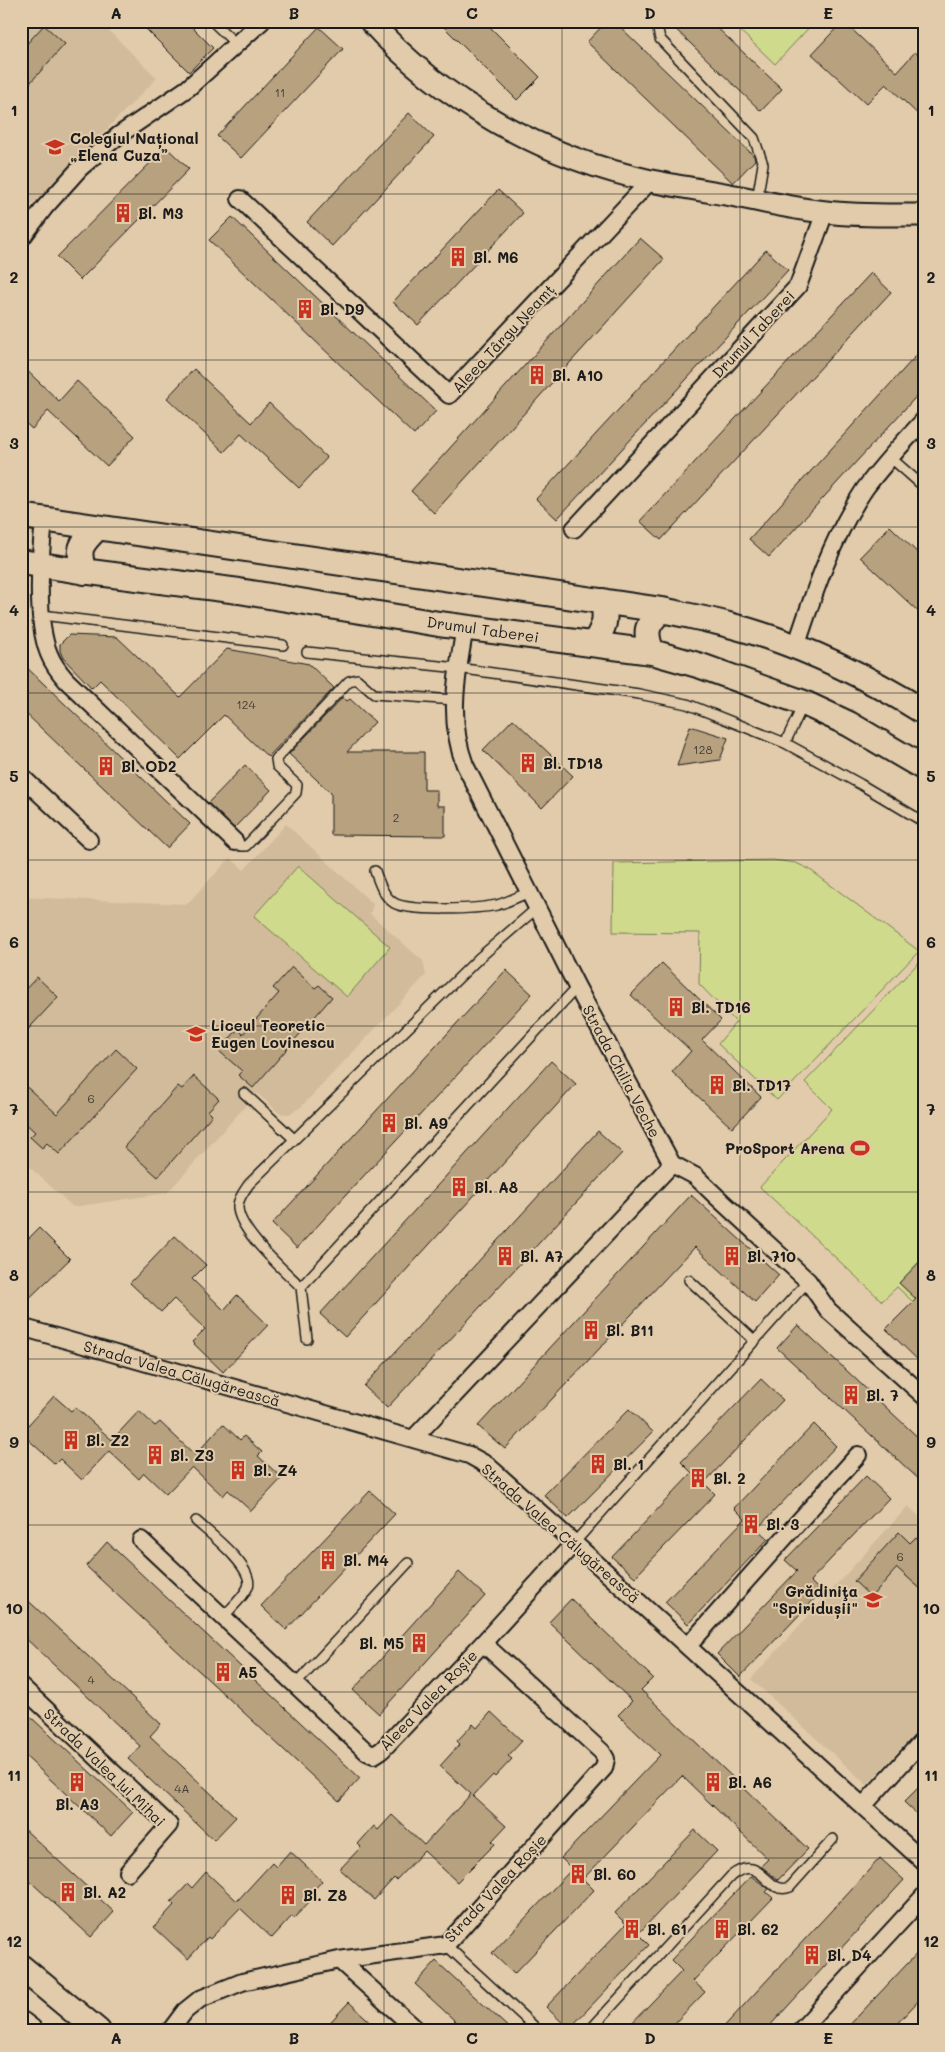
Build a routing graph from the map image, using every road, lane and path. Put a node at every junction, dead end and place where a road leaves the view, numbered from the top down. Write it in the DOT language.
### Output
graph roads {
  1 [pos="212,21"];
  2 [pos="262,21"];
  3 [pos="370,21"];
  4 [pos="656,21"];
  5 [pos="236,44"];
  6 [pos="650,181"];
  7 [pos="240,199"];
  8 [pos="757,200"];
  9 [pos="825,212"];
  10 [pos="924,215"];
  11 [pos="21,239"];
  12 [pos="924,420"];
  13 [pos="890,457"];
  14 [pos="924,487"];
  15 [pos="32,519"];
  16 [pos="96,529"];
  17 [pos="574,529"];
  18 [pos="30,564"];
  19 [pos="84,572"];
  20 [pos="603,601"];
  21 [pos="662,610"];
  22 [pos="42,615"];
  23 [pos="464,627"];
  24 [pos="594,644"];
  25 [pos="283,645"];
  26 [pos="796,647"];
  27 [pos="307,652"];
  28 [pos="652,652"];
  29 [pos="458,668"];
  30 [pos="454,700"];
  31 [pos="804,703"];
  32 [pos="924,712"];
  33 [pos="785,744"];
  34 [pos="924,768"];
  35 [pos="21,776"];
  36 [pos="924,822"];
  37 [pos="89,840"];
  38 [pos="235,842"];
  39 [pos="375,870"];
  40 [pos="530,892"];
  41 [pos="537,908"];
  42 [pos="577,987"];
  43 [pos="244,1093"];
  44 [pos="294,1140"];
  45 [pos="672,1164"];
  46 [pos="689,1280"];
  47 [pos="808,1281"];
  48 [pos="301,1288"];
  49 [pos="21,1328"];
  50 [pos="307,1338"];
  51 [pos="755,1341"];
  52 [pos="923,1393"];
  53 [pos="413,1439"];
  54 [pos="858,1455"];
  55 [pos="196,1521"];
  56 [pos="141,1540"];
  57 [pos="574,1542"];
  58 [pos="408,1563"];
  59 [pos="223,1617"];
  60 [pos="483,1643"];
  61 [pos="688,1646"];
  62 [pos="295,1685"];
  63 [pos="21,1686"];
  64 [pos="924,1739"];
  65 [pos="863,1806"];
  66 [pos="833,1840"];
  67 [pos="924,1862"];
  68 [pos="128,1872"];
  69 [pos="924,1896"];
  70 [pos="446,1945"];
  71 [pos="340,1960"];
  72 [pos="21,1967"];
  73 [pos="21,2024"];
  74 [pos="30,2031"];
  75 [pos="98,2031"];
  76 [pos="170,2031"];
  77 [pos="418,2031"];
  78 [pos="539,2031"];
  79 [pos="589,2031"];
  80 [pos="800,2031"];
  1 -- 5 [label="lane"];
  2 -- 5 [label="street"];
  3 -- 6 [label="street"];
  4 -- 8 [label="lane"];
  5 -- 11 [label="street"];
  6 -- 7 [label="street, Aleea Târgu Neamț"];
  6 -- 8 [label="street"];
  8 -- 9 [label="street"];
  9 -- 10 [label="street"];
  9 -- 17 [label="street, Drumul Taberei"];
  12 -- 13 [label="street"];
  13 -- 14 [label="lane"];
  13 -- 26 [label="street"];
  15 -- 16 [label="main road"];
  15 -- 18 [label="street"];
  16 -- 19 [label="main road"];
  16 -- 20 [label="main road"];
  18 -- 19 [label="main road, Drumul Taberei"];
  18 -- 22 [label="street"];
  19 -- 23 [label="main road, Drumul Taberei"];
  20 -- 21 [label="main road"];
  20 -- 24 [label="main road"];
  21 -- 26 [label="main road"];
  21 -- 28 [label="main road"];
  22 -- 25 [label="lane"];
  22 -- 38 [label="street"];
  23 -- 24 [label="main road, Drumul Taberei"];
  23 -- 29 [label="street, Strada Chilia Veche"];
  24 -- 28 [label="main road, Drumul Taberei"];
  26 -- 32 [label="main road"];
  27 -- 29 [label="lane"];
  28 -- 31 [label="main road, Drumul Taberei"];
  29 -- 30 [label="street, Strada Chilia Veche"];
  29 -- 33 [label="lane"];
  30 -- 38 [label="lane"];
  30 -- 40 [label="street, Strada Chilia Veche"];
  31 -- 33 [label="lane"];
  31 -- 34 [label="main road, Drumul Taberei"];
  33 -- 36 [label="lane"];
  35 -- 37 [label="street"];
  39 -- 40 [label="lane"];
  40 -- 41 [label="street, Strada Chilia Veche"];
  41 -- 42 [label="street, Strada Chilia Veche"];
  41 -- 44 [label="lane"];
  42 -- 45 [label="street, Strada Chilia Veche"];
  42 -- 48 [label="lane"];
  43 -- 44 [label="lane"];
  44 -- 48 [label="lane"];
  45 -- 47 [label="street"];
  45 -- 53 [label="street"];
  46 -- 51 [label="lane"];
  47 -- 51 [label="lane"];
  47 -- 52 [label="street"];
  48 -- 50 [label="lane"];
  49 -- 53 [label="street, Strada Valea Călugărească"];
  51 -- 57 [label="lane"];
  53 -- 57 [label="street, Strada Valea Călugărească"];
  54 -- 61 [label="street"];
  55 -- 59 [label="lane"];
  56 -- 59 [label="street, Aleea Valea Roșie"];
  57 -- 60 [label="street, Aleea Valea Roșie"];
  57 -- 61 [label="street, Strada Valea Călugărească"];
  58 -- 62 [label="lane"];
  59 -- 62 [label="street, Aleea Valea Roșie"];
  60 -- 62 [label="street, Aleea Valea Roșie"];
  60 -- 70 [label="street, Strada Valea Roșie"];
  61 -- 65 [label="street, Strada Valea Călugărească"];
  63 -- 68 [label="street, Strada Valea lui Mihai"];
  64 -- 65 [label="street"];
  65 -- 67 [label="street, Strada Valea Călugărească"];
  66 -- 79 [label="lane"];
  69 -- 80 [label="street"];
  70 -- 71 [label="street, Strada Valea Roșie"];
  70 -- 78 [label="lane"];
  71 -- 76 [label="street, Strada Valea Roșie"];
  71 -- 77 [label="street"];
  72 -- 75 [label="main road"];
  73 -- 74 [label="main road"];
}
